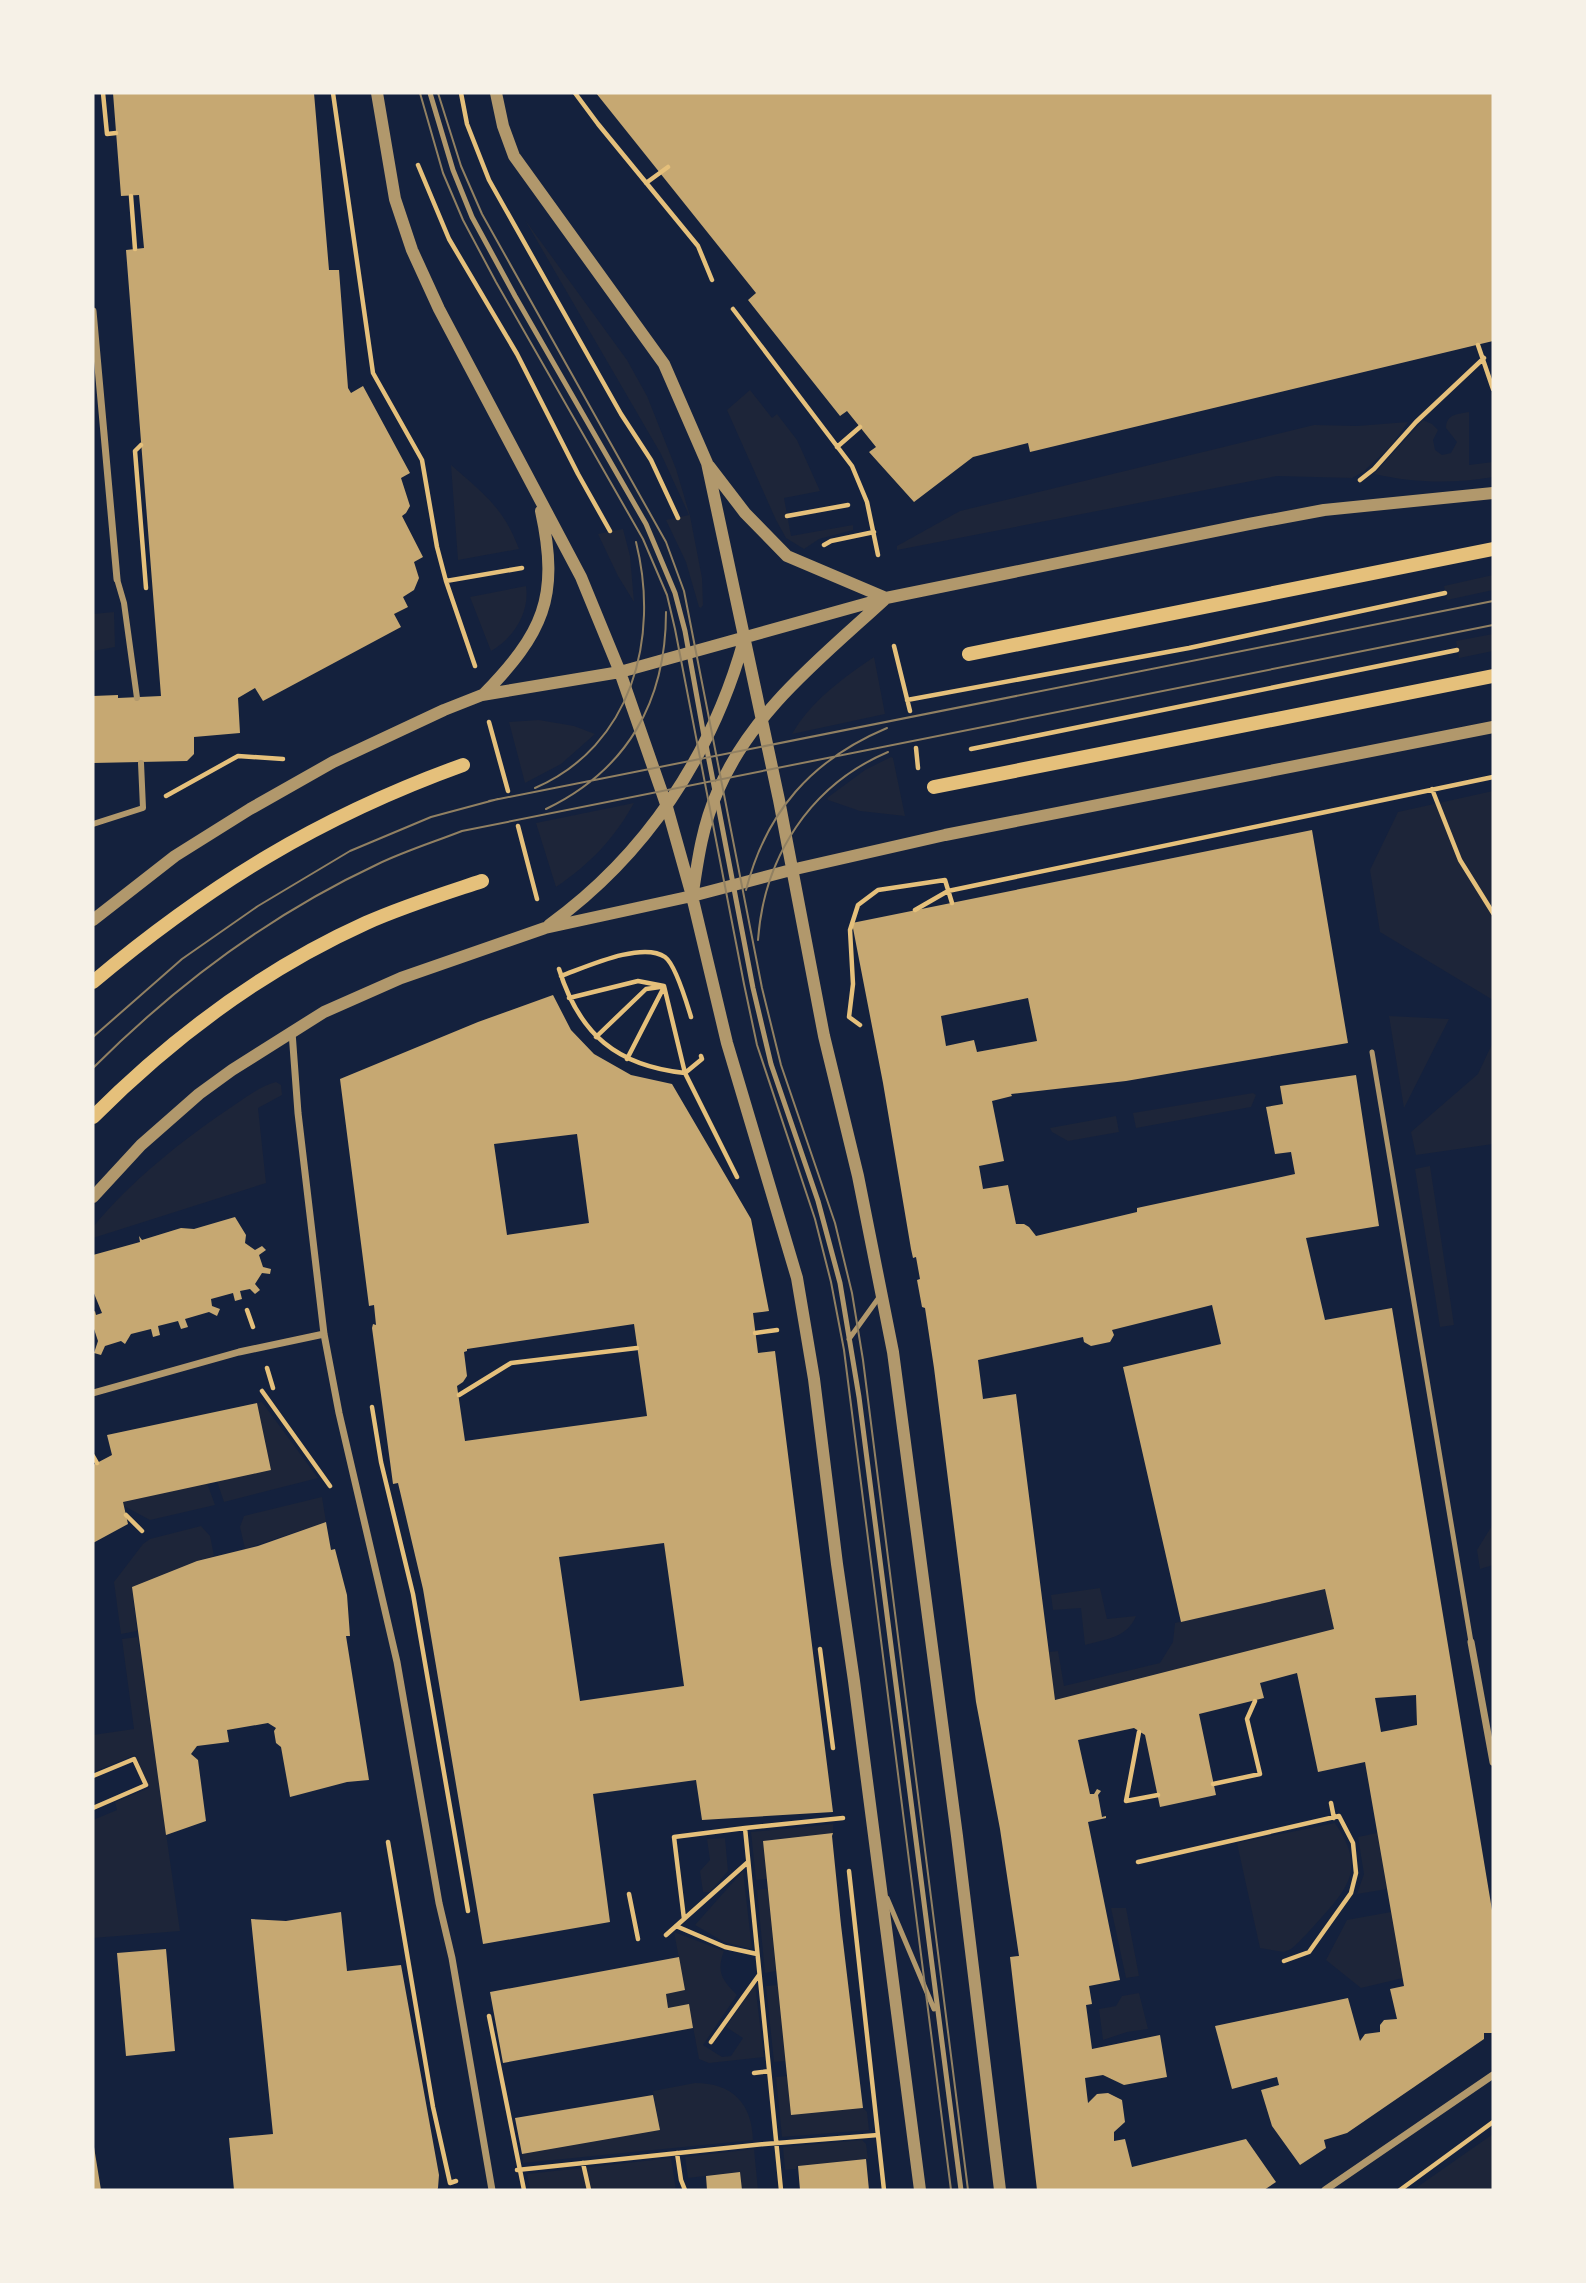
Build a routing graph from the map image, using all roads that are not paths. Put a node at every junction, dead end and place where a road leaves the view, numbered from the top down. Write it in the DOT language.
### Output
graph roads {
  1 [pos="377,93"];
  2 [pos="430,93"];
  3 [pos="496,93"];
  4 [pos="93,311"];
  5 [pos="707,463"];
  6 [pos="537,492"];
  7 [pos="1493,493"];
  8 [pos="1493,549"];
  9 [pos="117,579"];
  10 [pos="886,598"];
  11 [pos="745,636"];
  12 [pos="688,653"];
  13 [pos="969,654"];
  14 [pos="620,672"];
  15 [pos="1493,676"];
  16 [pos="482,695"];
  17 [pos="137,698"];
  18 [pos="761,719"];
  19 [pos="1493,727"];
  20 [pos="705,742"];
  21 [pos="141,763"];
  22 [pos="463,765"];
  23 [pos="934,787"];
  24 [pos="716,795"];
  25 [pos="667,807"];
  26 [pos="93,824"];
  27 [pos="792,870"];
  28 [pos="482,881"];
  29 [pos="732,885"];
  30 [pos="692,895"];
  31 [pos="93,920"];
  32 [pos="545,928"];
  33 [pos="93,982"];
  34 [pos="292,1032"];
  35 [pos="1372,1052"];
  36 [pos="93,1117"];
  37 [pos="93,1197"];
  38 [pos="881,1294"];
  39 [pos="324,1334"];
  40 [pos="849,1339"];
  41 [pos="93,1393"];
  42 [pos="1471,1642"];
  43 [pos="1493,1762"];
  44 [pos="880,1881"];
  45 [pos="938,2018"];
  46 [pos="1493,2075"];
  47 [pos="492,2190"];
  48 [pos="920,2190"];
  49 [pos="961,2190"];
  50 [pos="1000,2190"];
  51 [pos="1325,2190"];
  1 -- 6 [label="street"];
  2 -- 12 [label="lane"];
  3 -- 5 [label="street"];
  4 -- 9 [label="street"];
  5 -- 10 [label="street"];
  5 -- 11 [label="street"];
  6 -- 14 [label="street"];
  6 -- 16 [label="street"];
  7 -- 10 [label="street"];
  8 -- 13 [label="main road"];
  9 -- 17 [label="street"];
  10 -- 11 [label="street"];
  10 -- 18 [label="street"];
  11 -- 12 [label="street"];
  11 -- 18 [label="street"];
  11 -- 20 [label="street"];
  12 -- 14 [label="street"];
  12 -- 20 [label="lane"];
  14 -- 16 [label="street"];
  14 -- 25 [label="street"];
  15 -- 23 [label="main road"];
  16 -- 31 [label="street"];
  18 -- 24 [label="street"];
  18 -- 27 [label="street"];
  19 -- 27 [label="street"];
  20 -- 24 [label="lane"];
  20 -- 25 [label="street"];
  21 -- 26 [label="street"];
  22 -- 33 [label="main road"];
  24 -- 29 [label="lane"];
  24 -- 30 [label="street"];
  25 -- 30 [label="street"];
  25 -- 32 [label="street"];
  27 -- 29 [label="street"];
  27 -- 38 [label="street"];
  28 -- 36 [label="main road"];
  29 -- 30 [label="street"];
  29 -- 40 [label="lane"];
  30 -- 32 [label="street"];
  30 -- 44 [label="street"];
  32 -- 34 [label="street"];
  34 -- 37 [label="street"];
  34 -- 39 [label="street"];
  35 -- 42 [label="lane"];
  38 -- 40 [label="lane"];
  38 -- 50 [label="street"];
  39 -- 41 [label="street"];
  39 -- 47 [label="street"];
  40 -- 45 [label="lane"];
  42 -- 43 [label="street"];
  44 -- 45 [label="lane"];
  44 -- 48 [label="street"];
  45 -- 49 [label="lane"];
  46 -- 51 [label="street"];
}
